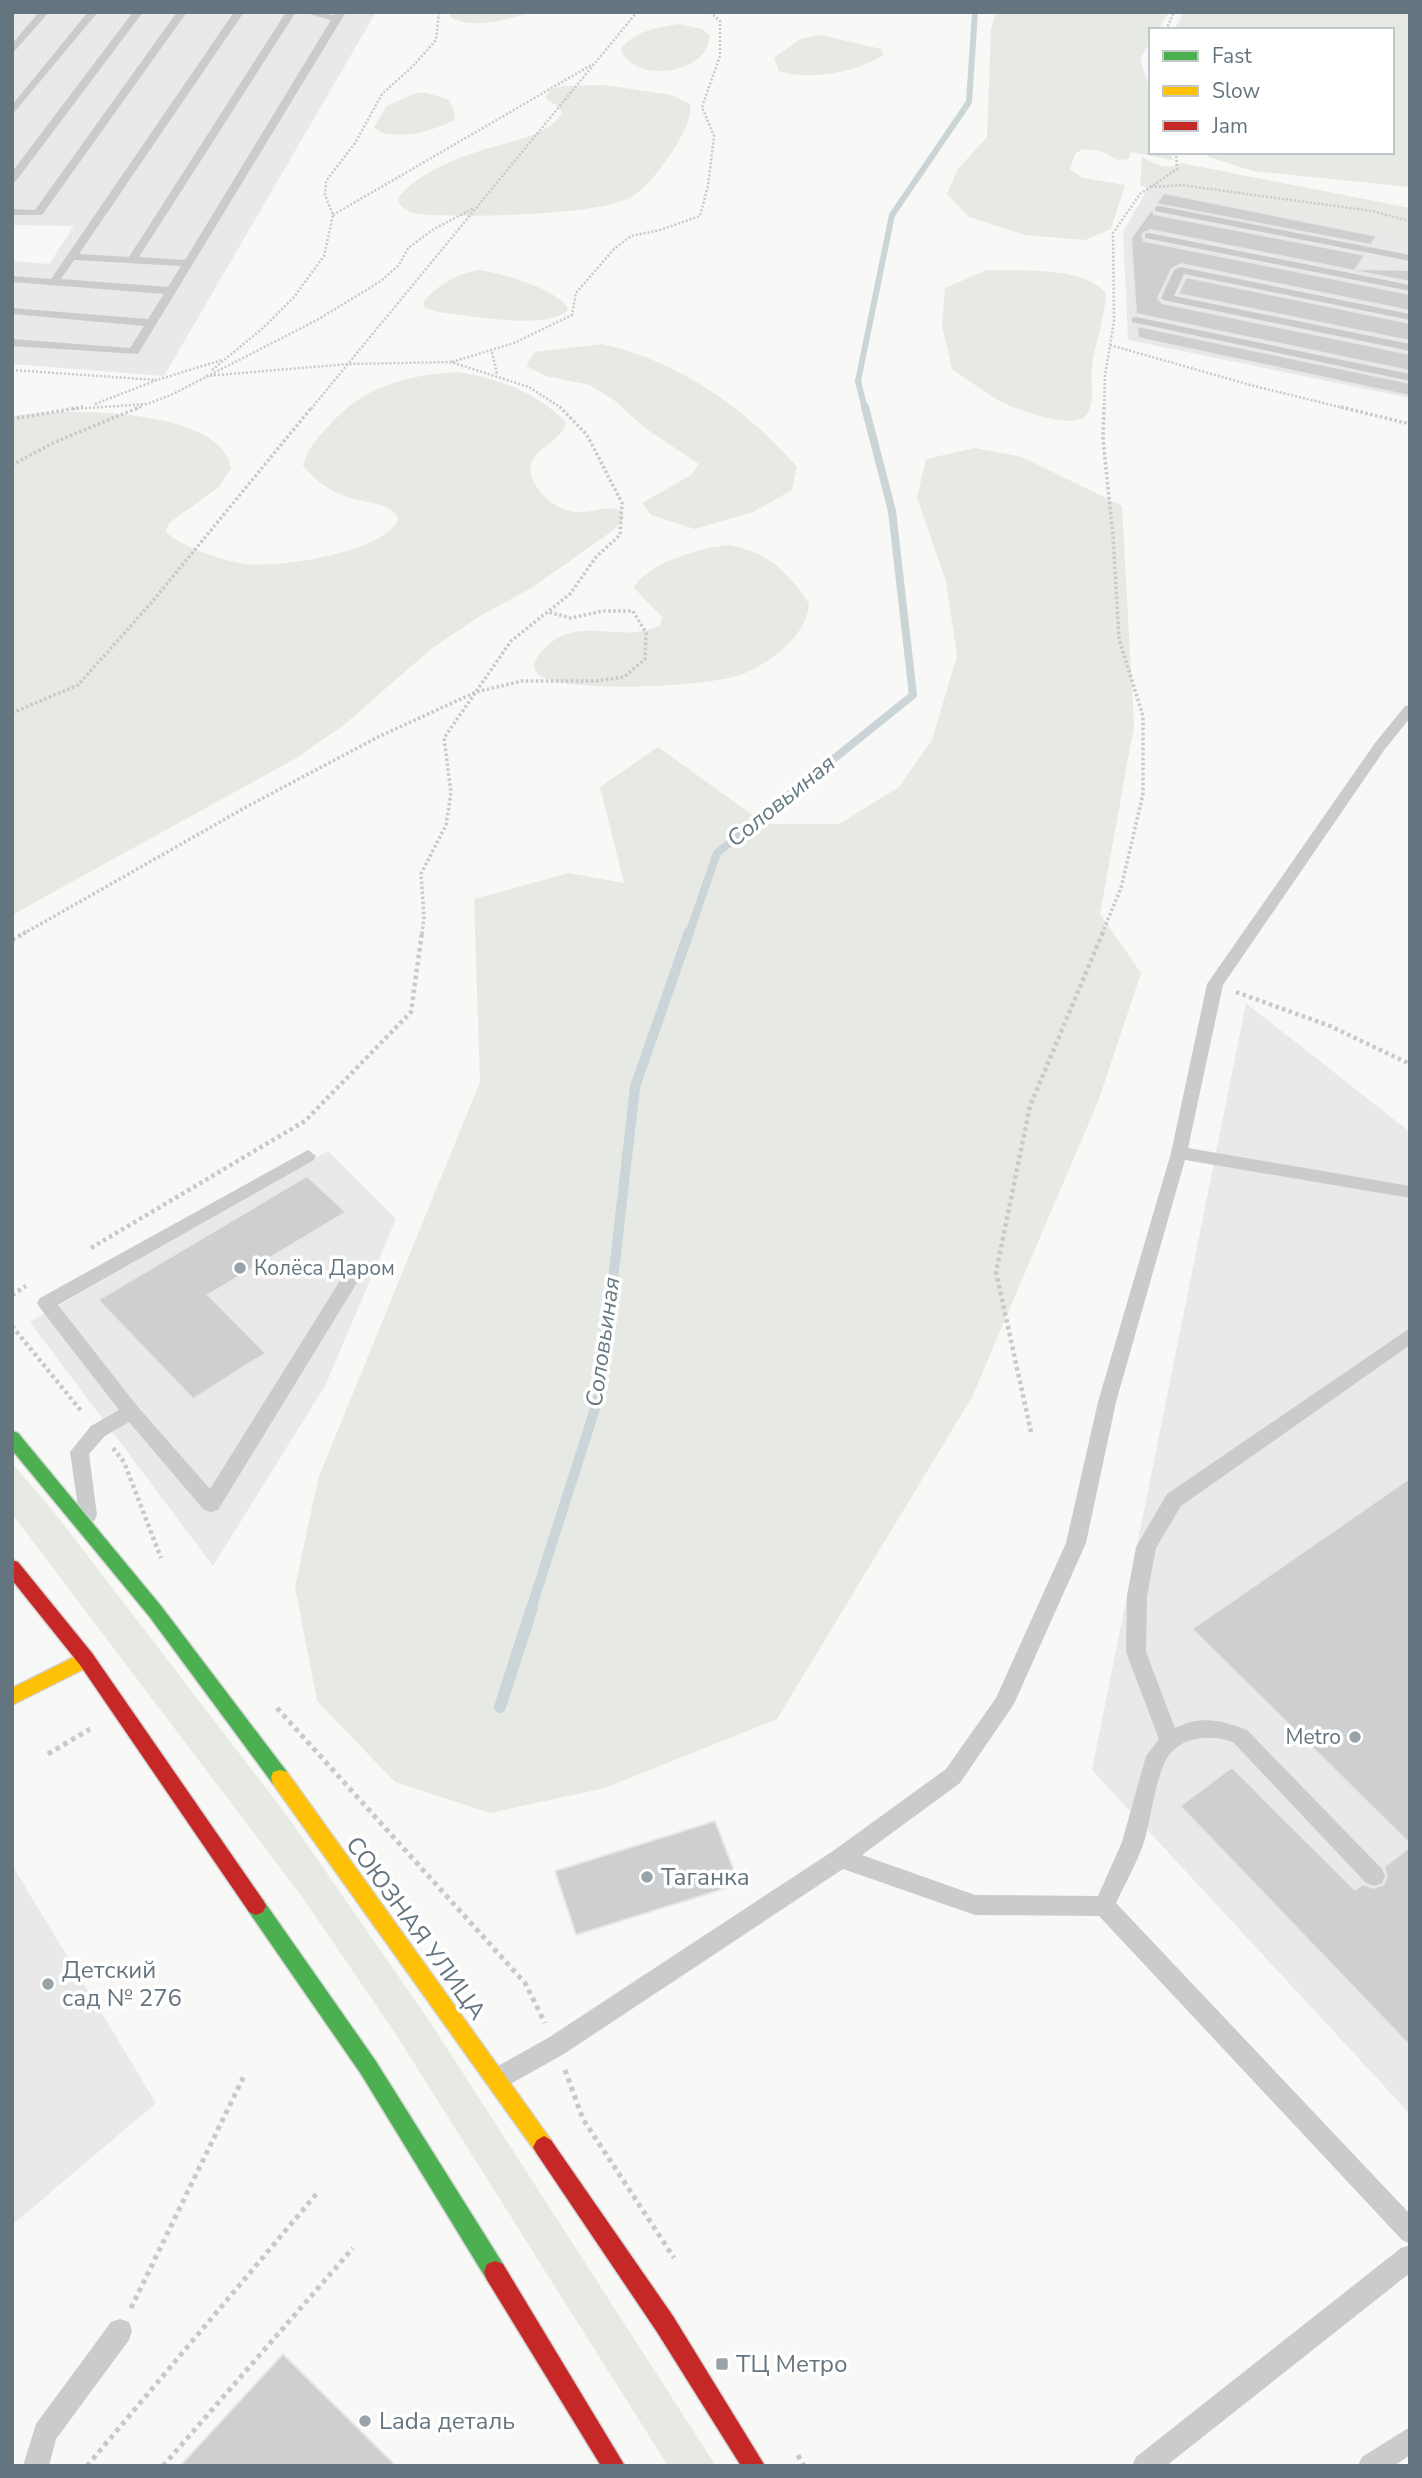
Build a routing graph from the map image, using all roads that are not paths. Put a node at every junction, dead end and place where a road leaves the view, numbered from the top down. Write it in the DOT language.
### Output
graph roads {
  1 [pos="44,12"];
  2 [pos="93,12"];
  3 [pos="138,12"];
  4 [pos="183,12"];
  5 [pos="239,12"];
  6 [pos="292,12"];
  7 [pos="307,12"];
  8 [pos="340,15"];
  9 [pos="12,51"];
  10 [pos="12,112"];
  11 [pos="12,179"];
  12 [pos="1159,209"];
  13 [pos="12,212"];
  14 [pos="1149,236"];
  15 [pos="1390,254"];
  16 [pos="72,257"];
  17 [pos="1410,258"];
  18 [pos="132,260"];
  19 [pos="188,263"];
  20 [pos="1228,266"];
  21 [pos="1338,273"];
  22 [pos="12,279"];
  23 [pos="54,282"];
  24 [pos="1410,288"];
  25 [pos="171,291"];
  26 [pos="12,311"];
  27 [pos="1410,317"];
  28 [pos="1136,320"];
  29 [pos="152,323"];
  30 [pos="12,342"];
  31 [pos="1410,348"];
  32 [pos="1410,378"];
  33 [pos="1410,709"];
  34 [pos="1179,1153"];
  35 [pos="308,1156"];
  36 [pos="1410,1192"];
  37 [pos="357,1268"];
  38 [pos="1410,1335"];
  39 [pos="131,1412"];
  40 [pos="12,1438"];
  41 [pos="89,1529"];
  42 [pos="12,1567"];
  43 [pos="86,1659"];
  44 [pos="12,1697"];
  45 [pos="1170,1741"];
  46 [pos="841,1858"];
  47 [pos="1374,1875"];
  48 [pos="1104,1906"];
  49 [pos="497,2079"];
  50 [pos="1410,2232"];
  51 [pos="1410,2257"];
  52 [pos="120,2331"];
  53 [pos="1410,2440"];
  54 [pos="36,2466"];
  55 [pos="614,2466"];
  56 [pos="754,2466"];
  57 [pos="1145,2466"];
  58 [pos="1371,2466"];
  1 -- 9 [label="lane"];
  2 -- 10 [label="lane"];
  3 -- 11 [label="lane"];
  4 -- 13 [label="lane"];
  5 -- 16 [label="lane"];
  6 -- 18 [label="lane"];
  7 -- 8 [label="lane"];
  8 -- 19 [label="lane"];
  12 -- 15 [label="lane"];
  14 -- 20 [label="lane"];
  15 -- 17 [label="lane"];
  15 -- 21 [label="lane"];
  16 -- 18 [label="lane"];
  16 -- 23 [label="lane"];
  18 -- 19 [label="lane"];
  19 -- 25 [label="lane"];
  20 -- 21 [label="lane"];
  20 -- 27 [label="lane"];
  20 -- 31 [label="lane"];
  21 -- 24 [label="lane"];
  22 -- 23 [label="lane"];
  23 -- 25 [label="lane"];
  25 -- 29 [label="lane"];
  26 -- 29 [label="lane"];
  28 -- 32 [label="lane"];
  29 -- 30 [label="lane"];
  33 -- 34 [label="lane"];
  34 -- 36 [label="lane"];
  34 -- 46 [label="lane"];
  35 -- 39 [label="lane"];
  37 -- 39 [label="lane"];
  38 -- 45 [label="lane"];
  39 -- 41 [label="lane"];
  40 -- 41 [label="main road, СОЮЗНАЯ УЛИЦА"];
  41 -- 49 [label="main road, СОЮЗНАЯ УЛИЦА"];
  42 -- 43 [label="main road"];
  43 -- 44 [label="main road"];
  43 -- 55 [label="main road"];
  45 -- 47 [label="lane"];
  45 -- 48 [label="lane"];
  46 -- 48 [label="lane"];
  46 -- 49 [label="lane"];
  48 -- 50 [label="lane"];
  49 -- 56 [label="main road, СОЮЗНАЯ УЛИЦА"];
  51 -- 57 [label="lane"];
  52 -- 54 [label="lane"];
  53 -- 58 [label="lane"];
}
